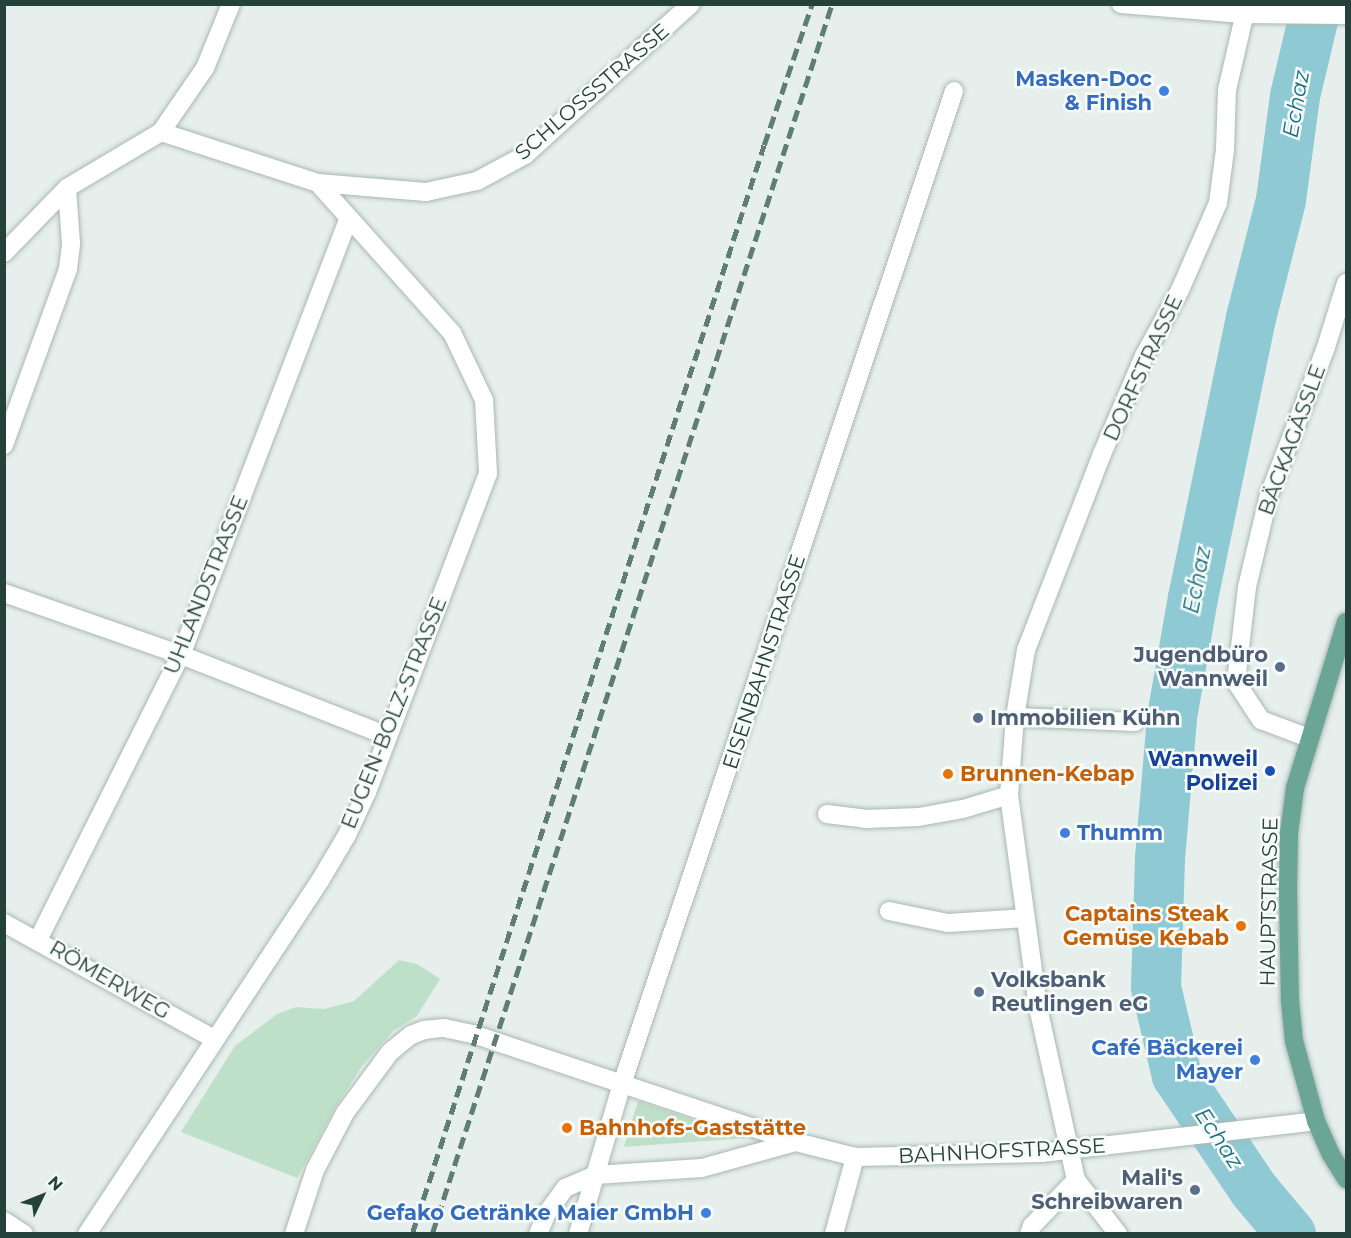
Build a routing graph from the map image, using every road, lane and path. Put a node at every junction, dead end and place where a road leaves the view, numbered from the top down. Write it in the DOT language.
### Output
graph roads {
  1 [pos="231,4"];
  2 [pos="691,4"];
  3 [pos="1121,4"];
  4 [pos="1245,9"];
  5 [pos="1346,15"];
  6 [pos="954,91"];
  7 [pos="161,132"];
  8 [pos="318,183"];
  9 [pos="67,188"];
  10 [pos="349,218"];
  11 [pos="4,253"];
  12 [pos="1347,283"];
  13 [pos="4,445"];
  14 [pos="4,593"];
  15 [pos="1347,622"];
  16 [pos="181,655"];
  17 [pos="1015,717"];
  18 [pos="1135,722"];
  19 [pos="388,736"];
  20 [pos="1309,738"];
  21 [pos="1009,795"];
  22 [pos="827,814"];
  23 [pos="889,911"];
  24 [pos="1026,918"];
  25 [pos="4,923"];
  26 [pos="38,940"];
  27 [pos="214,1039"];
  28 [pos="622,1084"];
  29 [pos="1316,1122"];
  30 [pos="796,1142"];
  31 [pos="1070,1149"];
  32 [pos="855,1157"];
  33 [pos="595,1175"];
  34 [pos="1347,1179"];
  35 [pos="1076,1180"];
  36 [pos="4,1221"];
  37 [pos="24,1233"];
  38 [pos="87,1233"];
  39 [pos="294,1233"];
  40 [pos="538,1233"];
  41 [pos="578,1233"];
  42 [pos="834,1233"];
  43 [pos="1029,1233"];
  44 [pos="1118,1233"];
  1 -- 7 [label="street"];
  2 -- 8 [label="street, SCHLOSSSTRASSE"];
  3 -- 4 [label="street"];
  4 -- 5 [label="street"];
  4 -- 17 [label="street, DORFSTRASSE"];
  6 -- 28 [label="street, EISENBAHNSTRASSE"];
  7 -- 8 [label="street, SCHLOSSSTRASSE"];
  7 -- 9 [label="street"];
  8 -- 10 [label="street, EUGEN-BOLZ-STRASSE"];
  9 -- 11 [label="street"];
  9 -- 13 [label="street"];
  10 -- 16 [label="street, UHLANDSTRASSE"];
  10 -- 19 [label="street, EUGEN-BOLZ-STRASSE"];
  12 -- 20 [label="street, BÄCKAGÄSSLE"];
  14 -- 16 [label="street"];
  15 -- 20 [label="main road, HAUPTSTRASSE"];
  16 -- 19 [label="street"];
  16 -- 26 [label="street, UHLANDSTRASSE"];
  17 -- 18 [label="street"];
  17 -- 21 [label="street, DORFSTRASSE"];
  19 -- 27 [label="street, EUGEN-BOLZ-STRASSE"];
  20 -- 29 [label="main road, HAUPTSTRASSE"];
  21 -- 22 [label="street"];
  21 -- 24 [label="street, DORFSTRASSE"];
  23 -- 24 [label="street"];
  24 -- 31 [label="street, DORFSTRASSE"];
  25 -- 26 [label="street, RÖMERWEG"];
  26 -- 27 [label="street, RÖMERWEG"];
  27 -- 38 [label="street, EUGEN-BOLZ-STRASSE"];
  28 -- 30 [label="street, BAHNHOFSTRASSE"];
  28 -- 33 [label="street, EISENBAHNSTRASSE"];
  28 -- 39 [label="street, BAHNHOFSTRASSE"];
  29 -- 31 [label="street, BAHNHOFSTRASSE"];
  29 -- 34 [label="main road, HAUPTSTRASSE"];
  30 -- 32 [label="street, BAHNHOFSTRASSE"];
  30 -- 33 [label="street, BAHNHOFSTRASSE"];
  31 -- 32 [label="street, BAHNHOFSTRASSE"];
  31 -- 35 [label="street, DORFSTRASSE"];
  32 -- 42 [label="street"];
  33 -- 40 [label="street, BAHNHOFSTRASSE"];
  33 -- 41 [label="street, EISENBAHNSTRASSE"];
  35 -- 43 [label="street"];
  35 -- 44 [label="street"];
  36 -- 37 [label="street"];
}
